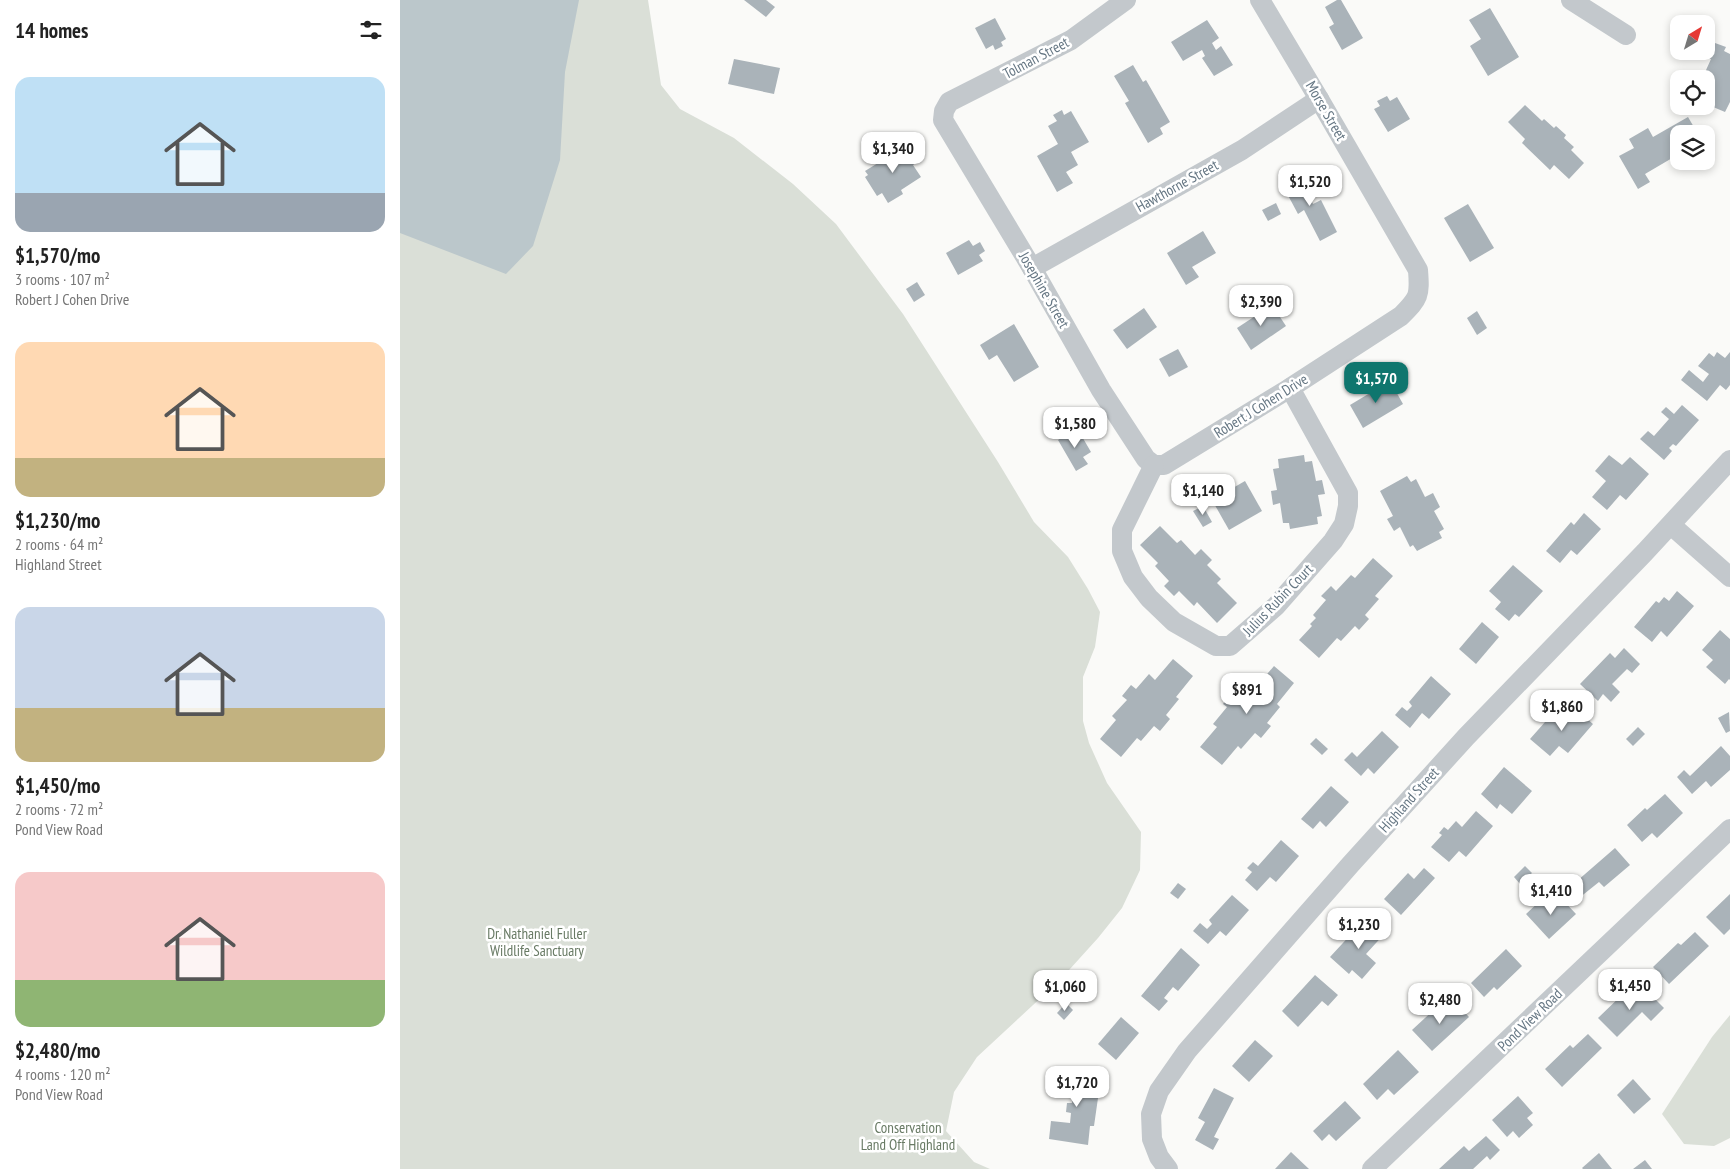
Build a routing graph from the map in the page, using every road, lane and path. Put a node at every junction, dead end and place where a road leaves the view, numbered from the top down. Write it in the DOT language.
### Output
graph roads {
  1 [pos="1126,0"];
  2 [pos="1260,0"];
  3 [pos="1571,0"];
  4 [pos="1626,35"];
  5 [pos="1319,99"];
  6 [pos="944,111"];
  7 [pos="1032,268"];
  8 [pos="1418,276"];
  9 [pos="1290,388"];
  10 [pos="1730,460"];
  11 [pos="1154,465"];
  12 [pos="1670,525"];
  13 [pos="1730,577"];
  14 [pos="1730,829"];
  15 [pos="1168,1169"];
  16 [pos="1372,1169"];
  1 -- 6 [label="street, Tolman Street"];
  2 -- 5 [label="street, Morse Street"];
  3 -- 4 [label="street"];
  5 -- 7 [label="street, Hawthorne Street"];
  5 -- 8 [label="street, Morse Street"];
  6 -- 7 [label="street, Josephine Street"];
  7 -- 11 [label="street, Josephine Street"];
  8 -- 9 [label="street, Robert J Cohen Drive"];
  9 -- 11 [label="street, Robert J Cohen Drive"];
  9 -- 11 [label="street, Julius Rubin Court"];
  10 -- 12 [label="street, Highland Street"];
  12 -- 13 [label="street"];
  12 -- 15 [label="street, Highland Street"];
  14 -- 16 [label="street, Pond View Road"];
}
